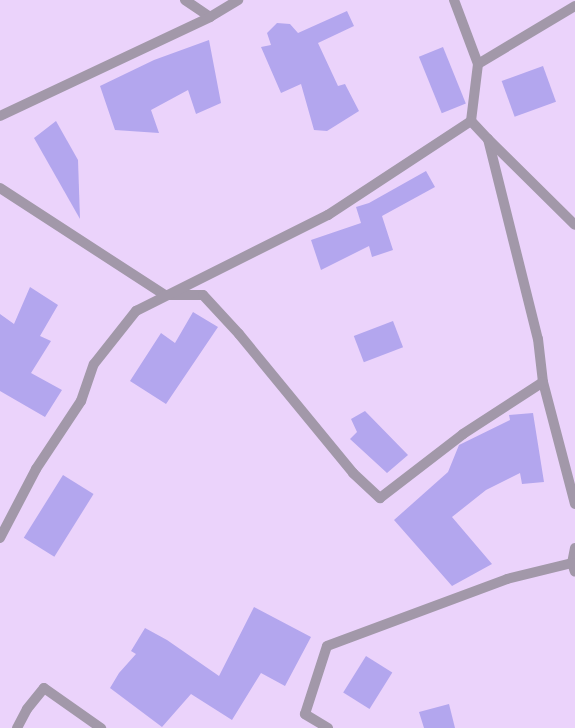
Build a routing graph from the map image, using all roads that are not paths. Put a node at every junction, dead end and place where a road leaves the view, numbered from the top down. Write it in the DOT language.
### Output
graph roads {
  1 [pos="185,0"];
  2 [pos="238,0"];
  3 [pos="454,0"];
  4 [pos="575,6"];
  5 [pos="210,16"];
  6 [pos="478,64"];
  7 [pos="0,116"];
  8 [pos="471,121"];
  9 [pos="488,139"];
  10 [pos="0,188"];
  11 [pos="575,225"];
  12 [pos="165,295"];
  13 [pos="543,382"];
  14 [pos="575,504"];
  15 [pos="0,538"];
  16 [pos="575,548"];
  17 [pos="574,568"];
  18 [pos="17,728"];
  19 [pos="101,728"];
  20 [pos="328,728"];
  1 -- 5 [label="street"];
  2 -- 5 [label="street"];
  3 -- 6 [label="street"];
  4 -- 6 [label="street"];
  5 -- 7 [label="street"];
  6 -- 8 [label="street"];
  8 -- 9 [label="street"];
  8 -- 12 [label="street"];
  9 -- 11 [label="street"];
  9 -- 13 [label="street"];
  10 -- 12 [label="street"];
  12 -- 13 [label="street"];
  12 -- 15 [label="street"];
  13 -- 14 [label="street"];
  16 -- 17 [label="street"];
  17 -- 20 [label="street"];
  18 -- 19 [label="street"];
}
